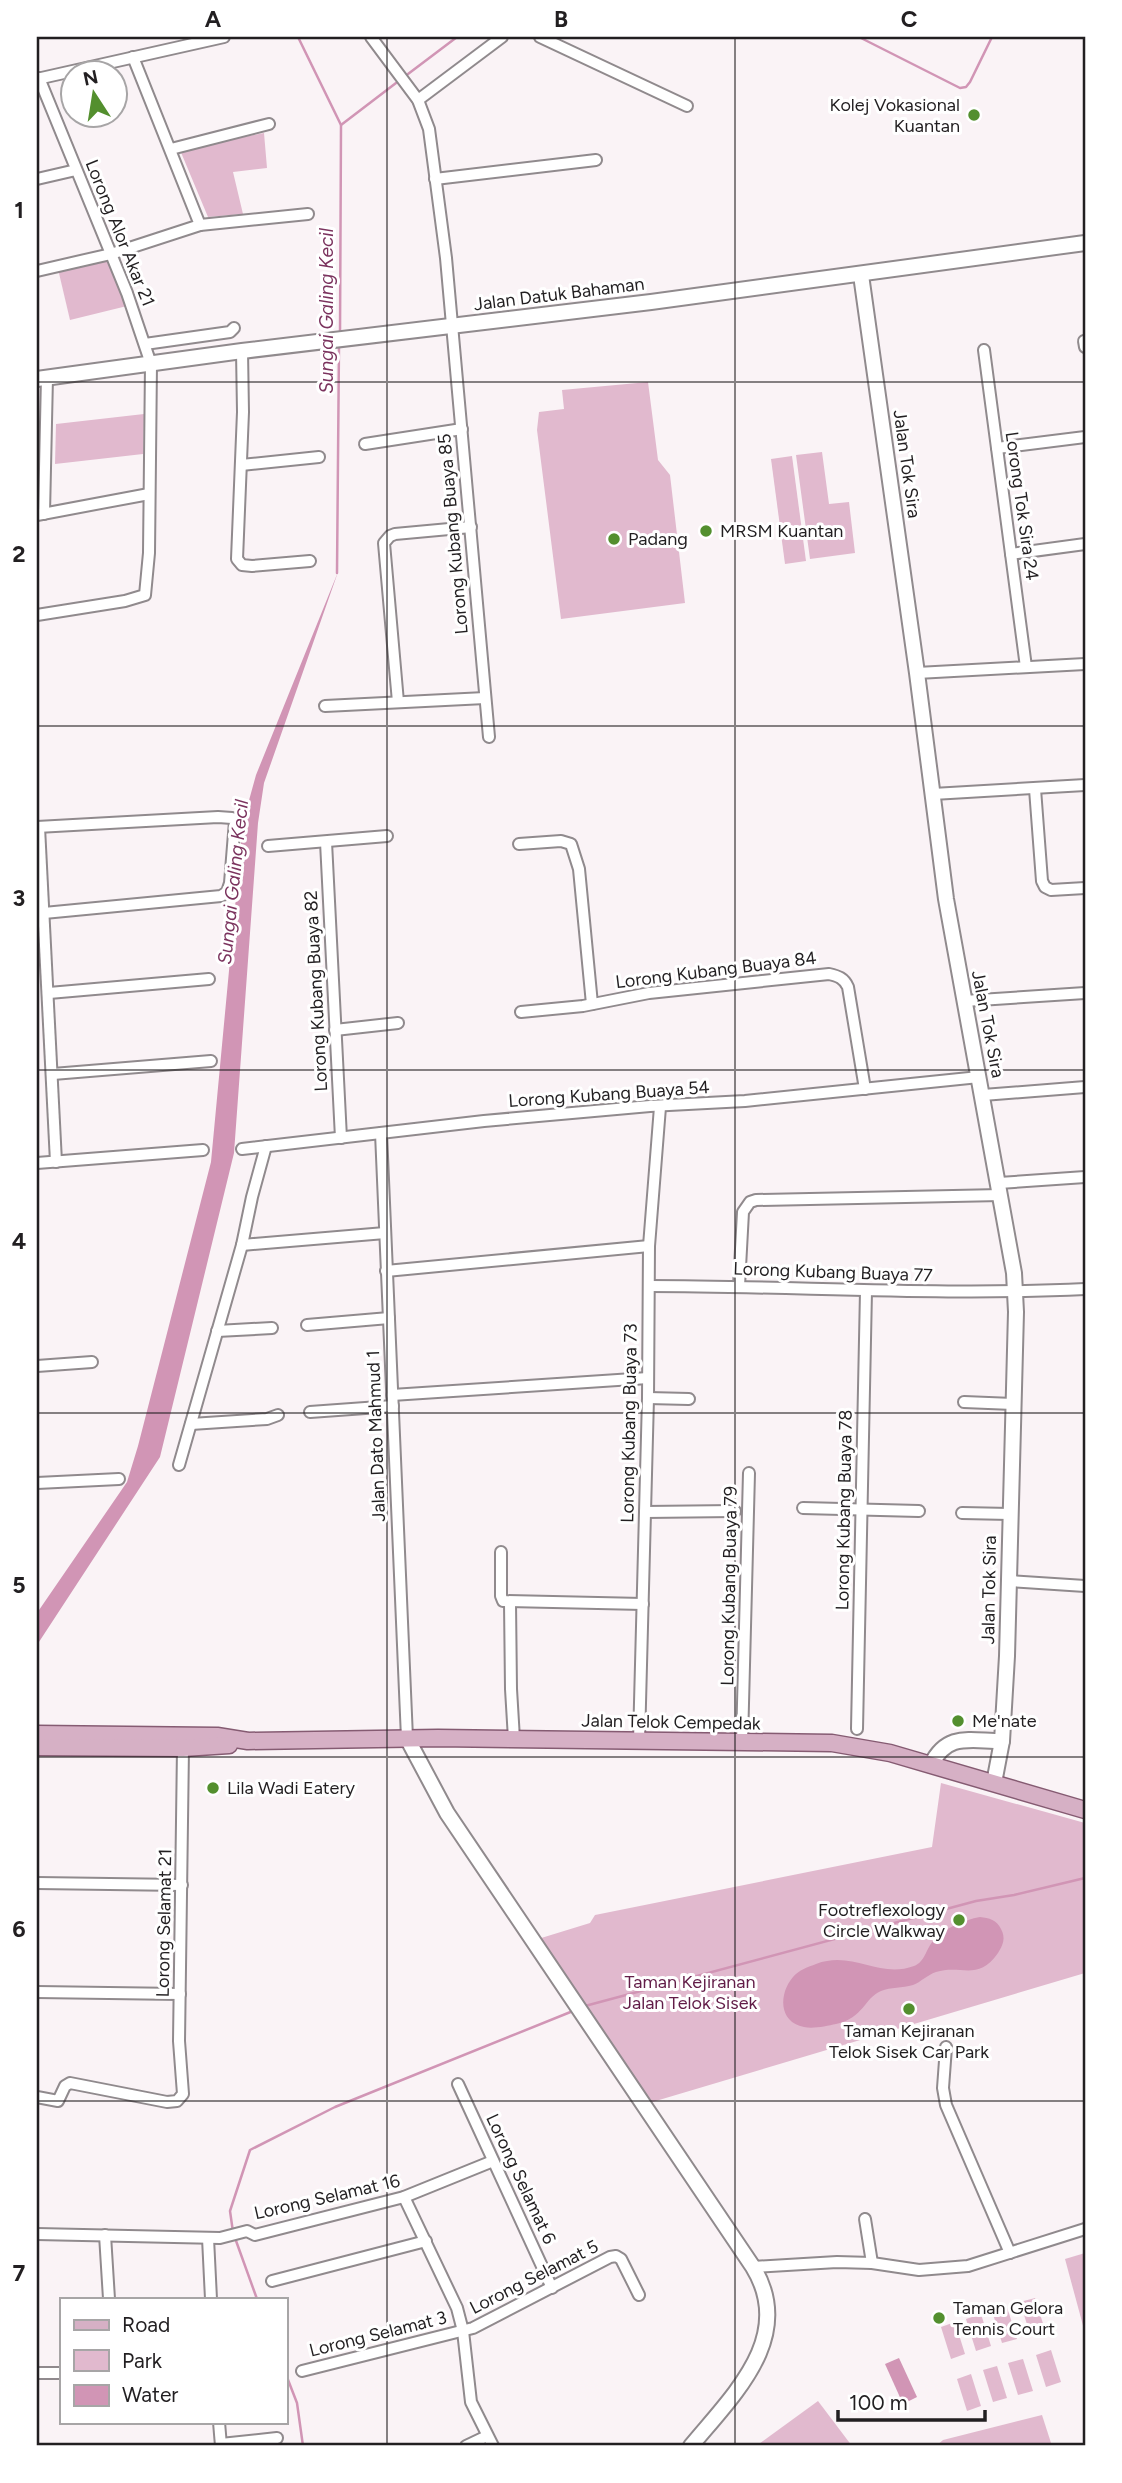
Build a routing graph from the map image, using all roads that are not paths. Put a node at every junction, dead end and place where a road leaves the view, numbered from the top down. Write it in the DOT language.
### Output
graph roads {
  1 [pos="224,37"];
  2 [pos="371,37"];
  3 [pos="502,37"];
  4 [pos="540,37"];
  5 [pos="201,39"];
  6 [pos="133,57"];
  7 [pos="38,78"];
  8 [pos="418,100"];
  9 [pos="687,106"];
  10 [pos="269,124"];
  11 [pos="171,149"];
  12 [pos="596,160"];
  13 [pos="76,170"];
  14 [pos="37,179"];
  15 [pos="435,179"];
  16 [pos="308,214"];
  17 [pos="200,225"];
  18 [pos="1085,243"];
  19 [pos="111,254"];
  20 [pos="37,271"];
  21 [pos="861,275"];
  22 [pos="452,327"];
  23 [pos="234,328"];
  24 [pos="145,344"];
  25 [pos="984,350"];
  26 [pos="242,351"];
  27 [pos="151,364"];
  28 [pos="42,378"];
  29 [pos="461,429"];
  30 [pos="1085,437"];
  31 [pos="365,443"];
  32 [pos="997,448"];
  33 [pos="319,457"];
  34 [pos="241,465"];
  35 [pos="149,494"];
  36 [pos="41,515"];
  37 [pos="471,527"];
  38 [pos="1085,544"];
  39 [pos="1011,554"];
  40 [pos="310,561"];
  41 [pos="37,615"];
  42 [pos="1085,664"];
  43 [pos="1026,667"];
  44 [pos="917,673"];
  45 [pos="485,698"];
  46 [pos="398,702"];
  47 [pos="325,706"];
  48 [pos="489,737"];
  49 [pos="1085,785"];
  50 [pos="1035,789"];
  51 [pos="933,794"];
  52 [pos="38,827"];
  53 [pos="387,836"];
  54 [pos="326,842"];
  55 [pos="519,844"];
  56 [pos="268,846"];
  57 [pos="1085,888"];
  58 [pos="44,913"];
  59 [pos="209,979"];
  60 [pos="49,993"];
  61 [pos="1085,993"];
  62 [pos="964,1001"];
  63 [pos="592,1004"];
  64 [pos="521,1012"];
  65 [pos="398,1023"];
  66 [pos="335,1030"];
  67 [pos="211,1061"];
  68 [pos="53,1074"];
  69 [pos="979,1077"];
  70 [pos="1085,1087"];
  71 [pos="864,1089"];
  72 [pos="983,1095"];
  73 [pos="660,1107"];
  74 [pos="381,1133"];
  75 [pos="341,1138"];
  76 [pos="266,1146"];
  77 [pos="242,1149"];
  78 [pos="203,1150"];
  79 [pos="56,1162"];
  80 [pos="37,1163"];
  81 [pos="1085,1177"];
  82 [pos="1000,1189"];
  83 [pos="385,1233"];
  84 [pos="242,1245"];
  85 [pos="649,1246"];
  86 [pos="387,1271"];
  87 [pos="649,1286"];
  88 [pos="740,1286"];
  89 [pos="1085,1289"];
  90 [pos="866,1291"];
  91 [pos="1016,1291"];
  92 [pos="389,1318"];
  93 [pos="307,1325"];
  94 [pos="272,1328"];
  95 [pos="217,1331"];
  96 [pos="93,1362"];
  97 [pos="37,1367"];
  98 [pos="648,1378"];
  99 [pos="648,1398"];
  100 [pos="689,1399"];
  101 [pos="393,1400"];
  102 [pos="964,1402"];
  103 [pos="1013,1404"];
  104 [pos="310,1412"];
  105 [pos="278,1415"];
  106 [pos="191,1423"];
  107 [pos="179,1465"];
  108 [pos="749,1473"];
  109 [pos="119,1479"];
  110 [pos="37,1483"];
  111 [pos="803,1508"];
  112 [pos="861,1510"];
  113 [pos="735,1511"];
  114 [pos="919,1511"];
  115 [pos="645,1512"];
  116 [pos="962,1513"];
  117 [pos="1010,1514"];
  118 [pos="501,1552"];
  119 [pos="1009,1581"];
  120 [pos="1085,1586"];
  121 [pos="510,1602"];
  122 [pos="643,1604"];
  123 [pos="857,1729"];
  124 [pos="37,1734"];
  125 [pos="407,1738"];
  126 [pos="514,1739"];
  127 [pos="248,1741"];
  128 [pos="639,1741"];
  129 [pos="1002,1741"];
  130 [pos="742,1742"];
  131 [pos="37,1748"];
  132 [pos="183,1748"];
  133 [pos="931,1765"];
  134 [pos="994,1783"];
  135 [pos="1085,1810"];
  136 [pos="37,1883"];
  137 [pos="182,1885"];
  138 [pos="37,1992"];
  139 [pos="180,1994"];
  140 [pos="946,2047"];
  141 [pos="458,2084"];
  142 [pos="37,2097"];
  143 [pos="493,2161"];
  144 [pos="404,2197"];
  145 [pos="866,2219"];
  146 [pos="1085,2229"];
  147 [pos="37,2234"];
  148 [pos="105,2235"];
  149 [pos="208,2238"];
  150 [pos="426,2241"];
  151 [pos="1010,2253"];
  152 [pos="872,2263"];
  153 [pos="753,2267"];
  154 [pos="272,2281"];
  155 [pos="552,2288"];
  156 [pos="639,2295"];
  157 [pos="109,2298"];
  158 [pos="211,2298"];
  159 [pos="463,2331"];
  160 [pos="302,2371"];
  161 [pos="37,2373"];
  162 [pos="60,2373"];
  163 [pos="219,2424"];
  164 [pos="277,2438"];
  165 [pos="490,2441"];
  166 [pos="221,2445"];
  167 [pos="466,2446"];
  168 [pos="691,2446"];
  1 -- 5 [label="street"];
  2 -- 8 [label="street, Lorong Kubang Buaya 85"];
  3 -- 8 [label="street"];
  4 -- 9 [label="street"];
  5 -- 6 [label="street"];
  6 -- 7 [label="street"];
  6 -- 11 [label="street"];
  7 -- 13 [label="street, Lorong Alor Akar 21"];
  8 -- 15 [label="street, Lorong Kubang Buaya 85"];
  10 -- 11 [label="street"];
  11 -- 17 [label="street"];
  12 -- 15 [label="street"];
  13 -- 14 [label="street"];
  13 -- 19 [label="street, Lorong Alor Akar 21"];
  15 -- 22 [label="street, Lorong Kubang Buaya 85"];
  16 -- 17 [label="street"];
  17 -- 19 [label="street"];
  18 -- 21 [label="street, Jalan Datuk Bahaman"];
  19 -- 20 [label="street"];
  19 -- 24 [label="street, Lorong Alor Akar 21"];
  21 -- 22 [label="street, Jalan Datuk Bahaman"];
  21 -- 44 [label="street, Jalan Tok Sira"];
  22 -- 26 [label="street, Jalan Datuk Bahaman"];
  22 -- 29 [label="street, Lorong Kubang Buaya 85"];
  23 -- 24 [label="street"];
  24 -- 27 [label="street, Lorong Alor Akar 21"];
  25 -- 32 [label="street, Lorong Tok Sira 24"];
  26 -- 27 [label="street, Jalan Datuk Bahaman"];
  26 -- 34 [label="street"];
  27 -- 28 [label="street, Jalan Datuk Bahaman"];
  27 -- 35 [label="street, Lorong Alor Akar 21"];
  28 -- 36 [label="street"];
  29 -- 31 [label="street"];
  29 -- 37 [label="street, Lorong Kubang Buaya 85"];
  30 -- 32 [label="street"];
  32 -- 39 [label="street, Lorong Tok Sira 24"];
  33 -- 34 [label="street"];
  34 -- 40 [label="street"];
  35 -- 36 [label="street"];
  35 -- 41 [label="street, Lorong Alor Akar 21"];
  37 -- 45 [label="street, Lorong Kubang Buaya 85"];
  37 -- 46 [label="street"];
  38 -- 39 [label="street"];
  39 -- 43 [label="street, Lorong Tok Sira 24"];
  42 -- 43 [label="street"];
  43 -- 44 [label="street"];
  44 -- 51 [label="street, Jalan Tok Sira"];
  45 -- 46 [label="street"];
  45 -- 48 [label="street, Lorong Kubang Buaya 85"];
  46 -- 47 [label="street"];
  49 -- 50 [label="street"];
  50 -- 51 [label="street"];
  50 -- 57 [label="street"];
  51 -- 62 [label="street, Jalan Tok Sira"];
  52 -- 58 [label="street"];
  52 -- 58 [label="street"];
  53 -- 54 [label="street"];
  54 -- 56 [label="street"];
  54 -- 66 [label="street, Lorong Kubang Buaya 82"];
  55 -- 63 [label="street"];
  58 -- 60 [label="street"];
  59 -- 60 [label="street"];
  60 -- 68 [label="street"];
  61 -- 62 [label="street"];
  62 -- 69 [label="street, Jalan Tok Sira"];
  63 -- 64 [label="street, Lorong Kubang Buaya 84"];
  63 -- 71 [label="street, Lorong Kubang Buaya 84"];
  65 -- 66 [label="street"];
  66 -- 75 [label="street, Lorong Kubang Buaya 82"];
  67 -- 68 [label="street"];
  68 -- 79 [label="street"];
  69 -- 71 [label="street, Lorong Kubang Buaya 54"];
  69 -- 72 [label="street, Jalan Tok Sira"];
  70 -- 72 [label="street"];
  71 -- 73 [label="street, Lorong Kubang Buaya 54"];
  72 -- 82 [label="street, Jalan Tok Sira"];
  73 -- 74 [label="street, Lorong Kubang Buaya 54"];
  73 -- 85 [label="street, Lorong Kubang Buaya 73"];
  74 -- 75 [label="street, Lorong Kubang Buaya 54"];
  74 -- 83 [label="street, Jalan Dato Mahmud 1"];
  75 -- 76 [label="street, Lorong Kubang Buaya 54"];
  76 -- 77 [label="street, Lorong Kubang Buaya 54"];
  76 -- 84 [label="street"];
  78 -- 79 [label="street"];
  79 -- 80 [label="street"];
  81 -- 82 [label="street"];
  82 -- 88 [label="street"];
  82 -- 91 [label="street, Jalan Tok Sira"];
  83 -- 84 [label="street"];
  83 -- 86 [label="street, Jalan Dato Mahmud 1"];
  84 -- 95 [label="street"];
  85 -- 86 [label="street"];
  85 -- 87 [label="street, Lorong Kubang Buaya 73"];
  86 -- 92 [label="street, Jalan Dato Mahmud 1"];
  87 -- 88 [label="street, Lorong Kubang Buaya 77"];
  87 -- 98 [label="street, Lorong Kubang Buaya 73"];
  88 -- 90 [label="street, Lorong Kubang Buaya 77"];
  89 -- 91 [label="street, Lorong Kubang Buaya 77"];
  90 -- 91 [label="street, Lorong Kubang Buaya 77"];
  90 -- 112 [label="street, Lorong Kubang Buaya 78"];
  91 -- 103 [label="street, Jalan Tok Sira"];
  92 -- 93 [label="street"];
  92 -- 101 [label="street, Jalan Dato Mahmud 1"];
  94 -- 95 [label="street"];
  95 -- 106 [label="street"];
  96 -- 97 [label="street"];
  98 -- 99 [label="street, Lorong Kubang Buaya 73"];
  98 -- 101 [label="street"];
  99 -- 100 [label="street"];
  99 -- 115 [label="street, Lorong Kubang Buaya 73"];
  101 -- 104 [label="street"];
  101 -- 125 [label="street, Jalan Dato Mahmud 1"];
  102 -- 103 [label="street"];
  103 -- 117 [label="street, Jalan Tok Sira"];
  105 -- 106 [label="street"];
  106 -- 107 [label="street"];
  108 -- 130 [label="street, Lorong Kubang Buaya 79"];
  109 -- 110 [label="street"];
  111 -- 112 [label="street"];
  112 -- 114 [label="street"];
  112 -- 123 [label="street, Lorong Kubang Buaya 78"];
  113 -- 115 [label="street"];
  115 -- 122 [label="street, Lorong Kubang Buaya 73"];
  116 -- 117 [label="street"];
  117 -- 119 [label="street, Jalan Tok Sira"];
  118 -- 121 [label="street"];
  119 -- 120 [label="street"];
  119 -- 129 [label="street, Jalan Tok Sira"];
  121 -- 122 [label="street"];
  121 -- 126 [label="street"];
  122 -- 128 [label="street, Lorong Kubang Buaya 73"];
  124 -- 127 [label="main road, Jalan Telok Cempedak"];
  125 -- 126 [label="main road, Jalan Telok Cempedak"];
  125 -- 127 [label="main road, Jalan Telok Cempedak"];
  125 -- 153 [label="street"];
  126 -- 128 [label="main road, Jalan Telok Cempedak"];
  127 -- 132 [label="main road, Jalan Telok Cempedak"];
  128 -- 130 [label="main road, Jalan Telok Cempedak"];
  129 -- 133 [label="street"];
  129 -- 134 [label="street, Jalan Tok Sira"];
  130 -- 133 [label="main road, Jalan Telok Cempedak"];
  131 -- 132 [label="main road, Jalan Telok Cempedak"];
  132 -- 137 [label="street, Lorong Selamat 21"];
  133 -- 134 [label="main road, Jalan Telok Cempedak"];
  134 -- 135 [label="main road, Jalan Telok Cempedak"];
  136 -- 137 [label="street"];
  137 -- 139 [label="street, Lorong Selamat 21"];
  138 -- 139 [label="street"];
  139 -- 142 [label="street, Lorong Selamat 21"];
  140 -- 151 [label="street"];
  141 -- 143 [label="street, Lorong Selamat 6"];
  143 -- 144 [label="street, Lorong Selamat 16"];
  143 -- 155 [label="street, Lorong Selamat 6"];
  144 -- 149 [label="street, Lorong Selamat 16"];
  144 -- 150 [label="street"];
  145 -- 152 [label="street"];
  146 -- 151 [label="street"];
  147 -- 148 [label="street, Lorong Selamat 16"];
  148 -- 149 [label="street, Lorong Selamat 16"];
  148 -- 157 [label="street"];
  149 -- 158 [label="street"];
  150 -- 154 [label="street"];
  150 -- 159 [label="street"];
  151 -- 152 [label="street"];
  152 -- 153 [label="street"];
  153 -- 168 [label="street"];
  155 -- 156 [label="street, Lorong Selamat 5"];
  155 -- 159 [label="street, Lorong Selamat 5"];
  159 -- 160 [label="street, Lorong Selamat 3"];
  159 -- 165 [label="street"];
  161 -- 162 [label="street"];
  163 -- 166 [label="street"];
  164 -- 166 [label="street"];
  165 -- 167 [label="street"];
}
